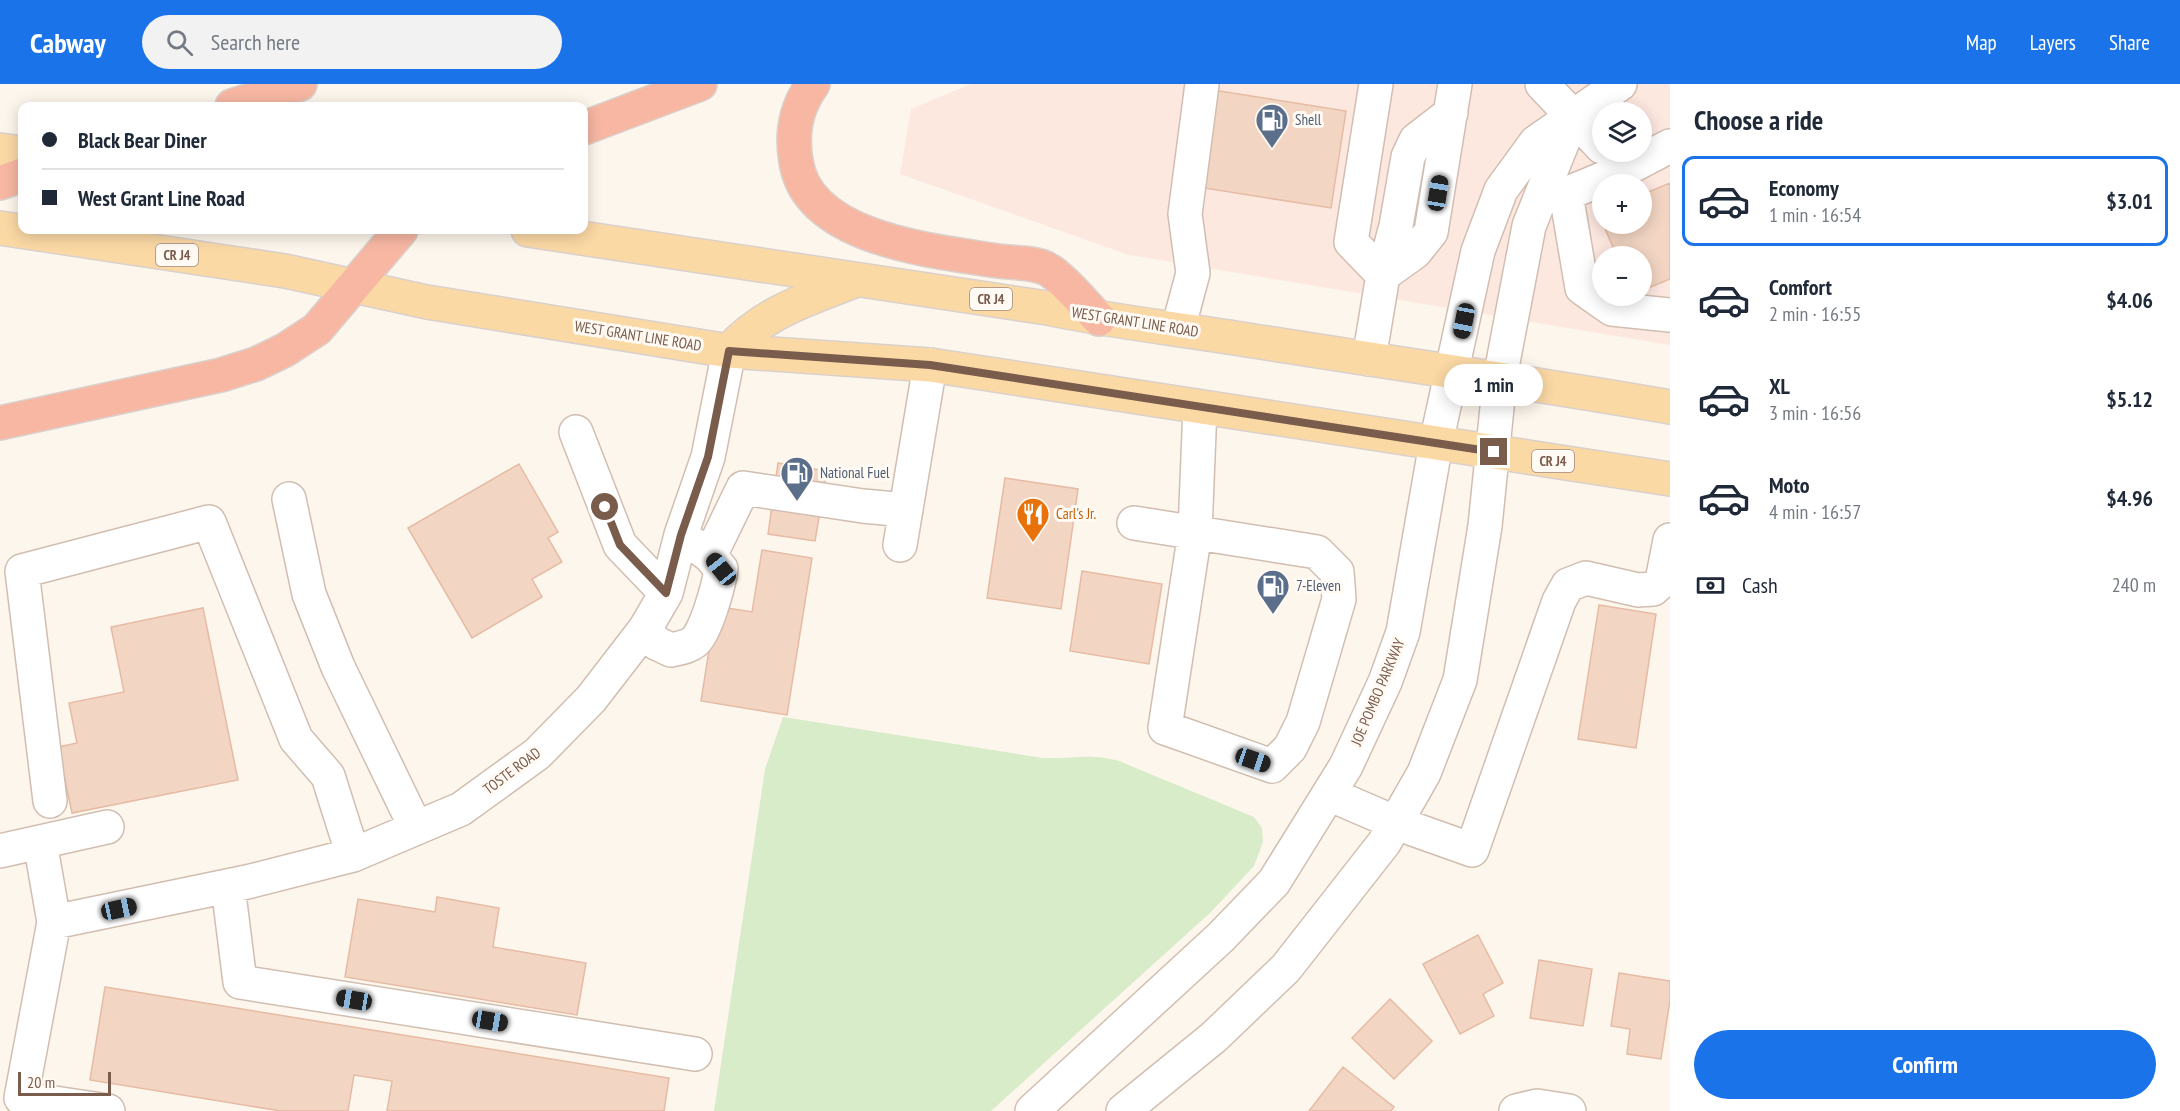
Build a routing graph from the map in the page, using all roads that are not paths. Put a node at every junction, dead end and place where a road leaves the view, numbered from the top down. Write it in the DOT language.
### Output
graph roads {
  1 [pos="300,84"];
  2 [pos="700,84"];
  3 [pos="813,84"];
  4 [pos="1202,84"];
  5 [pos="1376,84"];
  6 [pos="1542,84"];
  7 [pos="1620,84"];
  8 [pos="1453,99"];
  9 [pos="245,102"];
  10 [pos="1573,116"];
  11 [pos="588,126"];
  12 [pos="1592,136"];
  13 [pos="1670,146"];
  14 [pos="1652,149"];
  15 [pos="0,150"];
  16 [pos="18,152"];
  17 [pos="1604,162"];
  18 [pos="18,176"];
  19 [pos="0,183"];
  20 [pos="0,228"];
  21 [pos="18,231"];
  22 [pos="40,234"];
  23 [pos="398,234"];
  24 [pos="555,234"];
  25 [pos="1383,275"];
  26 [pos="858,279"];
  27 [pos="353,286"];
  28 [pos="1670,315"];
  29 [pos="1100,319"];
  30 [pos="1178,329"];
  31 [pos="729,351"];
  32 [pos="1370,359"];
  33 [pos="930,365"];
  34 [pos="1454,372"];
  35 [pos="1500,378"];
  36 [pos="1200,407"];
  37 [pos="1670,407"];
  38 [pos="0,423"];
  39 [pos="576,432"];
  40 [pos="1436,443"];
  41 [pos="1494,452"];
  42 [pos="1670,479"];
  43 [pos="289,499"];
  44 [pos="906,510"];
  45 [pos="1134,523"];
  46 [pos="1195,532"];
  47 [pos="681,535"];
  48 [pos="1670,540"];
  49 [pos="900,545"];
  50 [pos="711,556"];
  51 [pos="666,593"];
  52 [pos="645,629"];
  53 [pos="1329,794"];
  54 [pos="50,801"];
  55 [pos="1396,823"];
  56 [pos="107,827"];
  57 [pos="417,828"];
  58 [pos="40,842"];
  59 [pos="0,851"];
  60 [pos="353,855"];
  61 [pos="228,886"];
  62 [pos="54,922"];
  63 [pos="695,1053"];
  64 [pos="108,1111"];
  65 [pos="1032,1111"];
  66 [pos="1123,1111"];
  67 [pos="1516,1111"];
  68 [pos="1569,1111"];
  1 -- 9 [label="highway"];
  2 -- 11 [label="highway"];
  3 -- 29 [label="highway"];
  4 -- 30 [label="street"];
  5 -- 25 [label="street"];
  6 -- 10 [label="street"];
  7 -- 10 [label="street, JOE POMBO PARKWAY"];
  8 -- 25 [label="street"];
  10 -- 12 [label="street"];
  10 -- 34 [label="street, JOE POMBO PARKWAY"];
  10 -- 35 [label="street"];
  13 -- 14 [label="street"];
  15 -- 16 [label="main road"];
  17 -- 28 [label="street"];
  18 -- 19 [label="highway"];
  20 -- 21 [label="main road, WEST GRANT LINE ROAD / CR J4"];
  22 -- 27 [label="main road, WEST GRANT LINE ROAD / CR J4"];
  23 -- 27 [label="highway"];
  24 -- 26 [label="main road, WEST GRANT LINE ROAD / CR J4"];
  25 -- 32 [label="street"];
  26 -- 29 [label="main road, WEST GRANT LINE ROAD / CR J4"];
  26 -- 31 [label="main road"];
  27 -- 31 [label="main road, WEST GRANT LINE ROAD / CR J4"];
  27 -- 38 [label="highway"];
  29 -- 30 [label="main road, WEST GRANT LINE ROAD / CR J4"];
  30 -- 32 [label="main road, WEST GRANT LINE ROAD / CR J4"];
  31 -- 33 [label="main road, WEST GRANT LINE ROAD / CR J4"];
  31 -- 47 [label="street, TOSTE ROAD"];
  32 -- 34 [label="main road, WEST GRANT LINE ROAD / CR J4"];
  33 -- 36 [label="main road, WEST GRANT LINE ROAD / CR J4"];
  33 -- 44 [label="street"];
  34 -- 35 [label="main road, WEST GRANT LINE ROAD / CR J4"];
  34 -- 40 [label="street, JOE POMBO PARKWAY"];
  35 -- 37 [label="main road, WEST GRANT LINE ROAD / CR J4"];
  35 -- 41 [label="street"];
  36 -- 40 [label="main road, WEST GRANT LINE ROAD / CR J4"];
  36 -- 46 [label="street"];
  39 -- 51 [label="street"];
  40 -- 41 [label="main road, WEST GRANT LINE ROAD / CR J4"];
  40 -- 53 [label="street, JOE POMBO PARKWAY"];
  41 -- 42 [label="main road, WEST GRANT LINE ROAD / CR J4"];
  41 -- 55 [label="street"];
  43 -- 57 [label="street"];
  44 -- 49 [label="street"];
  44 -- 50 [label="street"];
  45 -- 46 [label="street"];
  46 -- 46 [label="street"];
  47 -- 50 [label="street"];
  47 -- 51 [label="street, TOSTE ROAD"];
  48 -- 55 [label="street"];
  50 -- 52 [label="street"];
  51 -- 52 [label="street, TOSTE ROAD"];
  52 -- 57 [label="street, TOSTE ROAD"];
  53 -- 55 [label="street"];
  53 -- 65 [label="street, JOE POMBO PARKWAY"];
  54 -- 60 [label="street"];
  55 -- 66 [label="street"];
  56 -- 58 [label="street"];
  57 -- 60 [label="street, TOSTE ROAD"];
  58 -- 59 [label="street"];
  58 -- 62 [label="street"];
  60 -- 61 [label="street, TOSTE ROAD"];
  61 -- 62 [label="street, TOSTE ROAD"];
  61 -- 63 [label="street"];
  62 -- 64 [label="street"];
  67 -- 68 [label="street"];
}
